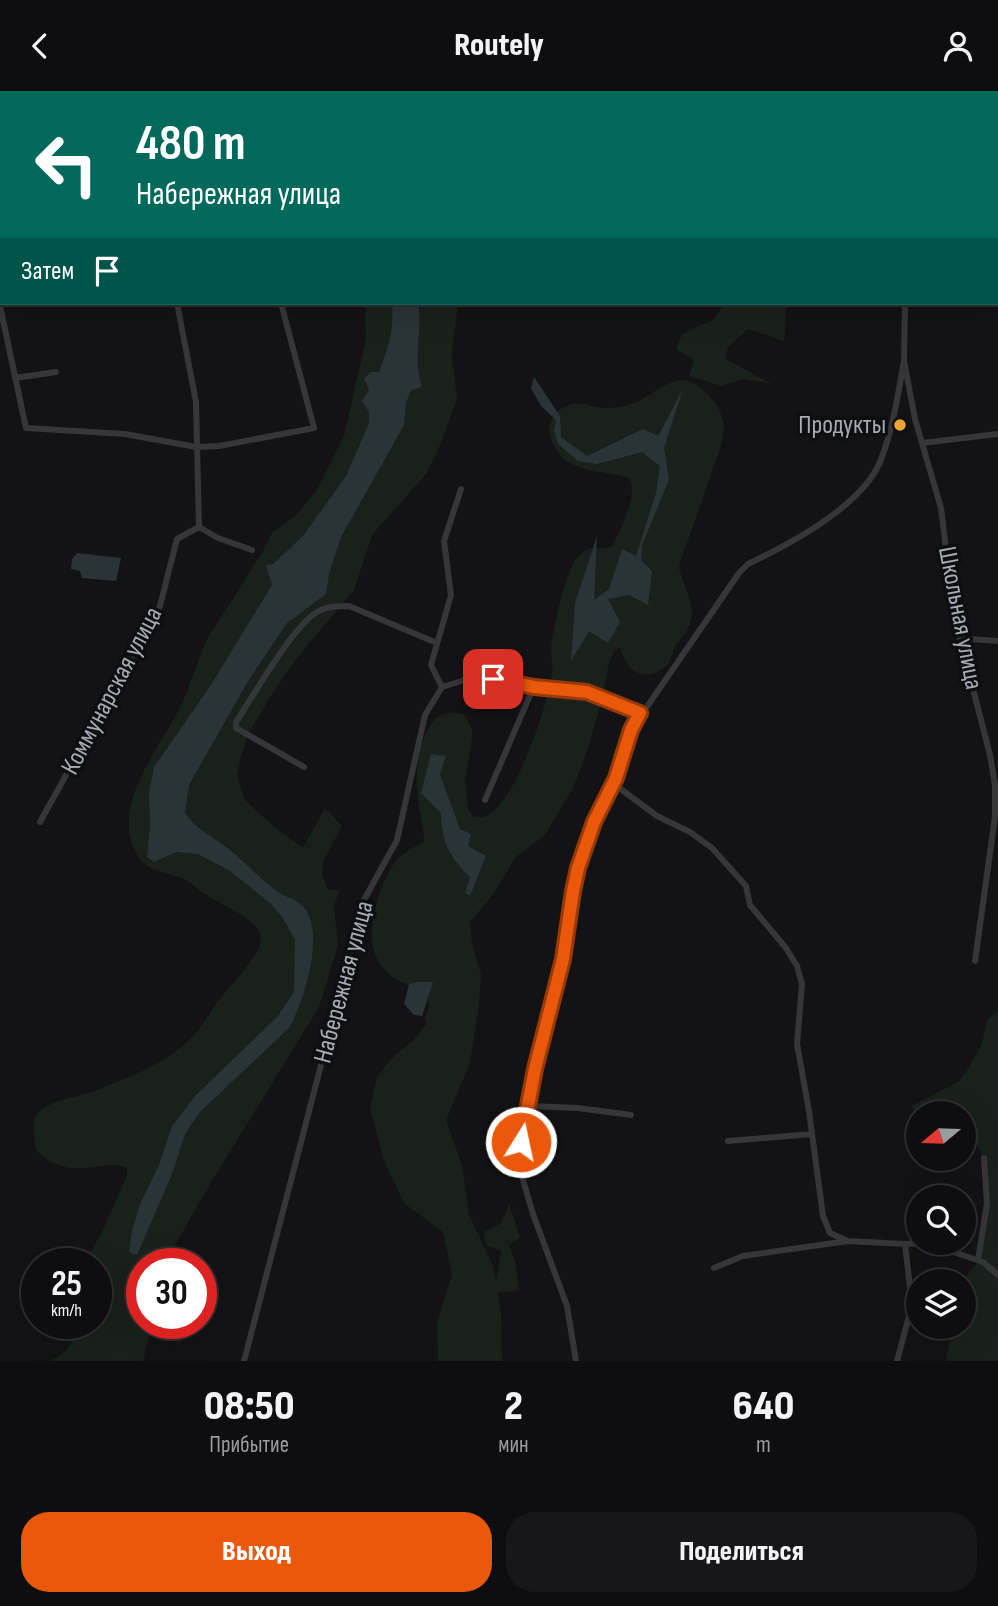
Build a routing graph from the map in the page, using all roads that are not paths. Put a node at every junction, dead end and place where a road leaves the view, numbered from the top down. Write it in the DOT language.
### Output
graph roads {
  1 [pos="177,305"];
  2 [pos="282,305"];
  3 [pos="905,305"];
  4 [pos="0,306"];
  5 [pos="904,361"];
  6 [pos="56,372"];
  7 [pos="15,377"];
  8 [pos="998,434"];
  9 [pos="922,443"];
  10 [pos="196,447"];
  11 [pos="461,489"];
  12 [pos="199,527"];
  13 [pos="252,550"];
  14 [pos="958,635"];
  15 [pos="998,641"];
  16 [pos="437,643"];
  17 [pos="442,687"];
  18 [pos="534,687"];
  19 [pos="640,713"];
  20 [pos="304,767"];
  21 [pos="614,785"];
  22 [pos="485,800"];
  23 [pos="40,823"];
  24 [pos="975,961"];
  25 [pos="528,1106"];
  26 [pos="631,1115"];
  27 [pos="812,1134"];
  28 [pos="728,1141"];
  29 [pos="984,1158"];
  30 [pos="848,1241"];
  31 [pos="905,1244"];
  32 [pos="978,1260"];
  33 [pos="713,1268"];
  34 [pos="998,1275"];
  35 [pos="244,1361"];
  36 [pos="576,1361"];
  37 [pos="897,1361"];
  1 -- 10 [label="street"];
  2 -- 10 [label="street"];
  3 -- 5 [label="street, Школьная улица"];
  4 -- 7 [label="street"];
  5 -- 9 [label="street, Школьная улица"];
  5 -- 19 [label="street, Школьная улица"];
  6 -- 7 [label="street"];
  7 -- 10 [label="street"];
  8 -- 9 [label="street"];
  9 -- 14 [label="street, Школьная улица"];
  10 -- 12 [label="street"];
  11 -- 16 [label="street"];
  12 -- 13 [label="street"];
  12 -- 23 [label="street, Коммунарская улица"];
  14 -- 15 [label="street"];
  14 -- 24 [label="street, Школьная улица"];
  16 -- 17 [label="street"];
  16 -- 20 [label="street"];
  17 -- 18 [label="street"];
  17 -- 35 [label="street, Набережная улица"];
  18 -- 19 [label="street"];
  18 -- 22 [label="street"];
  19 -- 21 [label="street, Школьная улица"];
  21 -- 25 [label="street, Школьная улица"];
  21 -- 27 [label="street"];
  25 -- 26 [label="street"];
  25 -- 36 [label="street, Школьная улица"];
  27 -- 28 [label="street"];
  27 -- 30 [label="street"];
  29 -- 32 [label="street"];
  30 -- 31 [label="street"];
  30 -- 33 [label="street"];
  31 -- 32 [label="street"];
  31 -- 37 [label="street"];
  32 -- 34 [label="street"];
}
